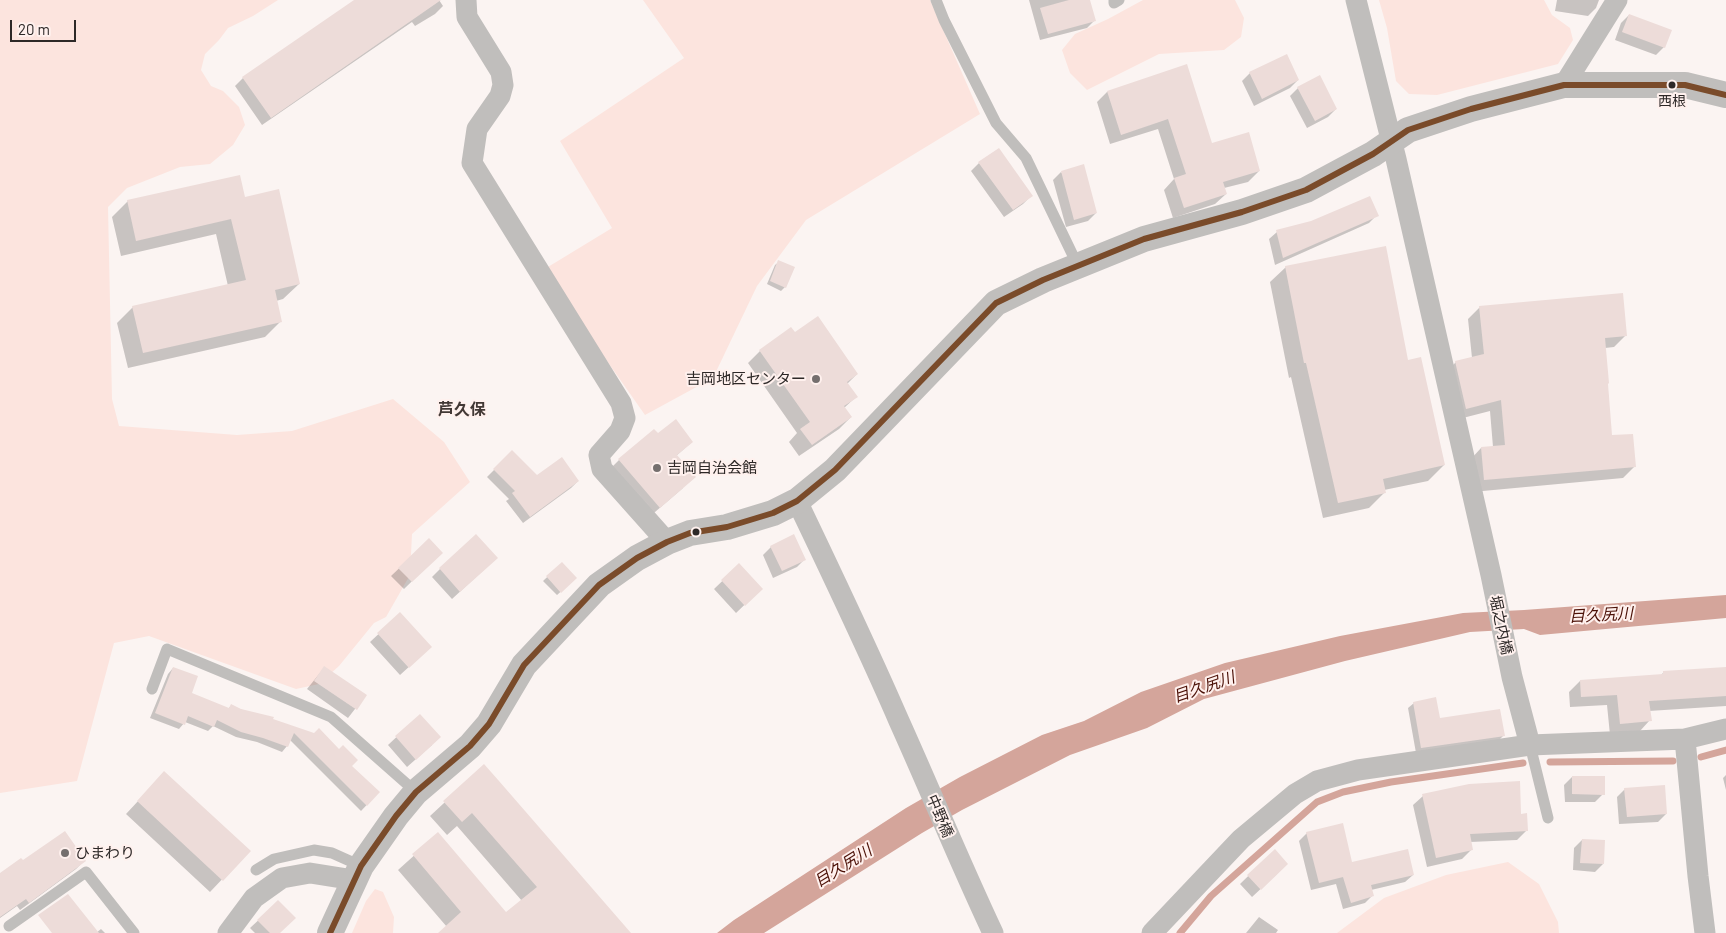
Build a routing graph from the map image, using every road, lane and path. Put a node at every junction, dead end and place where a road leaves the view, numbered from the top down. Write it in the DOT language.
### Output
graph roads {
  1 [pos="466,0"];
  2 [pos="936,0"];
  3 [pos="1114,0"];
  4 [pos="1119,0"];
  5 [pos="1356,0"];
  6 [pos="1617,0"];
  7 [pos="1564,85"];
  8 [pos="1726,95"];
  9 [pos="1391,141"];
  10 [pos="1078,266"];
  11 [pos="798,500"];
  12 [pos="667,542"];
  13 [pos="152,689"];
  14 [pos="1726,730"];
  15 [pos="1685,739"];
  16 [pos="1530,745"];
  17 [pos="416,792"];
  18 [pos="1548,818"];
  19 [pos="256,870"];
  20 [pos="357,873"];
  21 [pos="9,926"];
  22 [pos="134,933"];
  23 [pos="228,933"];
  24 [pos="330,933"];
  25 [pos="993,933"];
  26 [pos="1152,933"];
  27 [pos="1705,933"];
  1 -- 12 [label="street"];
  2 -- 10 [label="lane"];
  3 -- 4 [label="lane"];
  5 -- 9 [label="street, 堀之内橋"];
  6 -- 7 [label="street"];
  7 -- 8 [label="street"];
  7 -- 9 [label="street"];
  9 -- 10 [label="street"];
  9 -- 16 [label="street, 堀之内橋"];
  10 -- 11 [label="street"];
  11 -- 12 [label="street"];
  11 -- 25 [label="street, 中野橋"];
  12 -- 17 [label="street"];
  13 -- 17 [label="lane"];
  14 -- 15 [label="street"];
  15 -- 16 [label="street"];
  15 -- 27 [label="street"];
  16 -- 18 [label="lane"];
  16 -- 26 [label="street"];
  17 -- 20 [label="street"];
  19 -- 20 [label="lane"];
  20 -- 23 [label="street"];
  20 -- 24 [label="street"];
  21 -- 22 [label="lane"];
}
